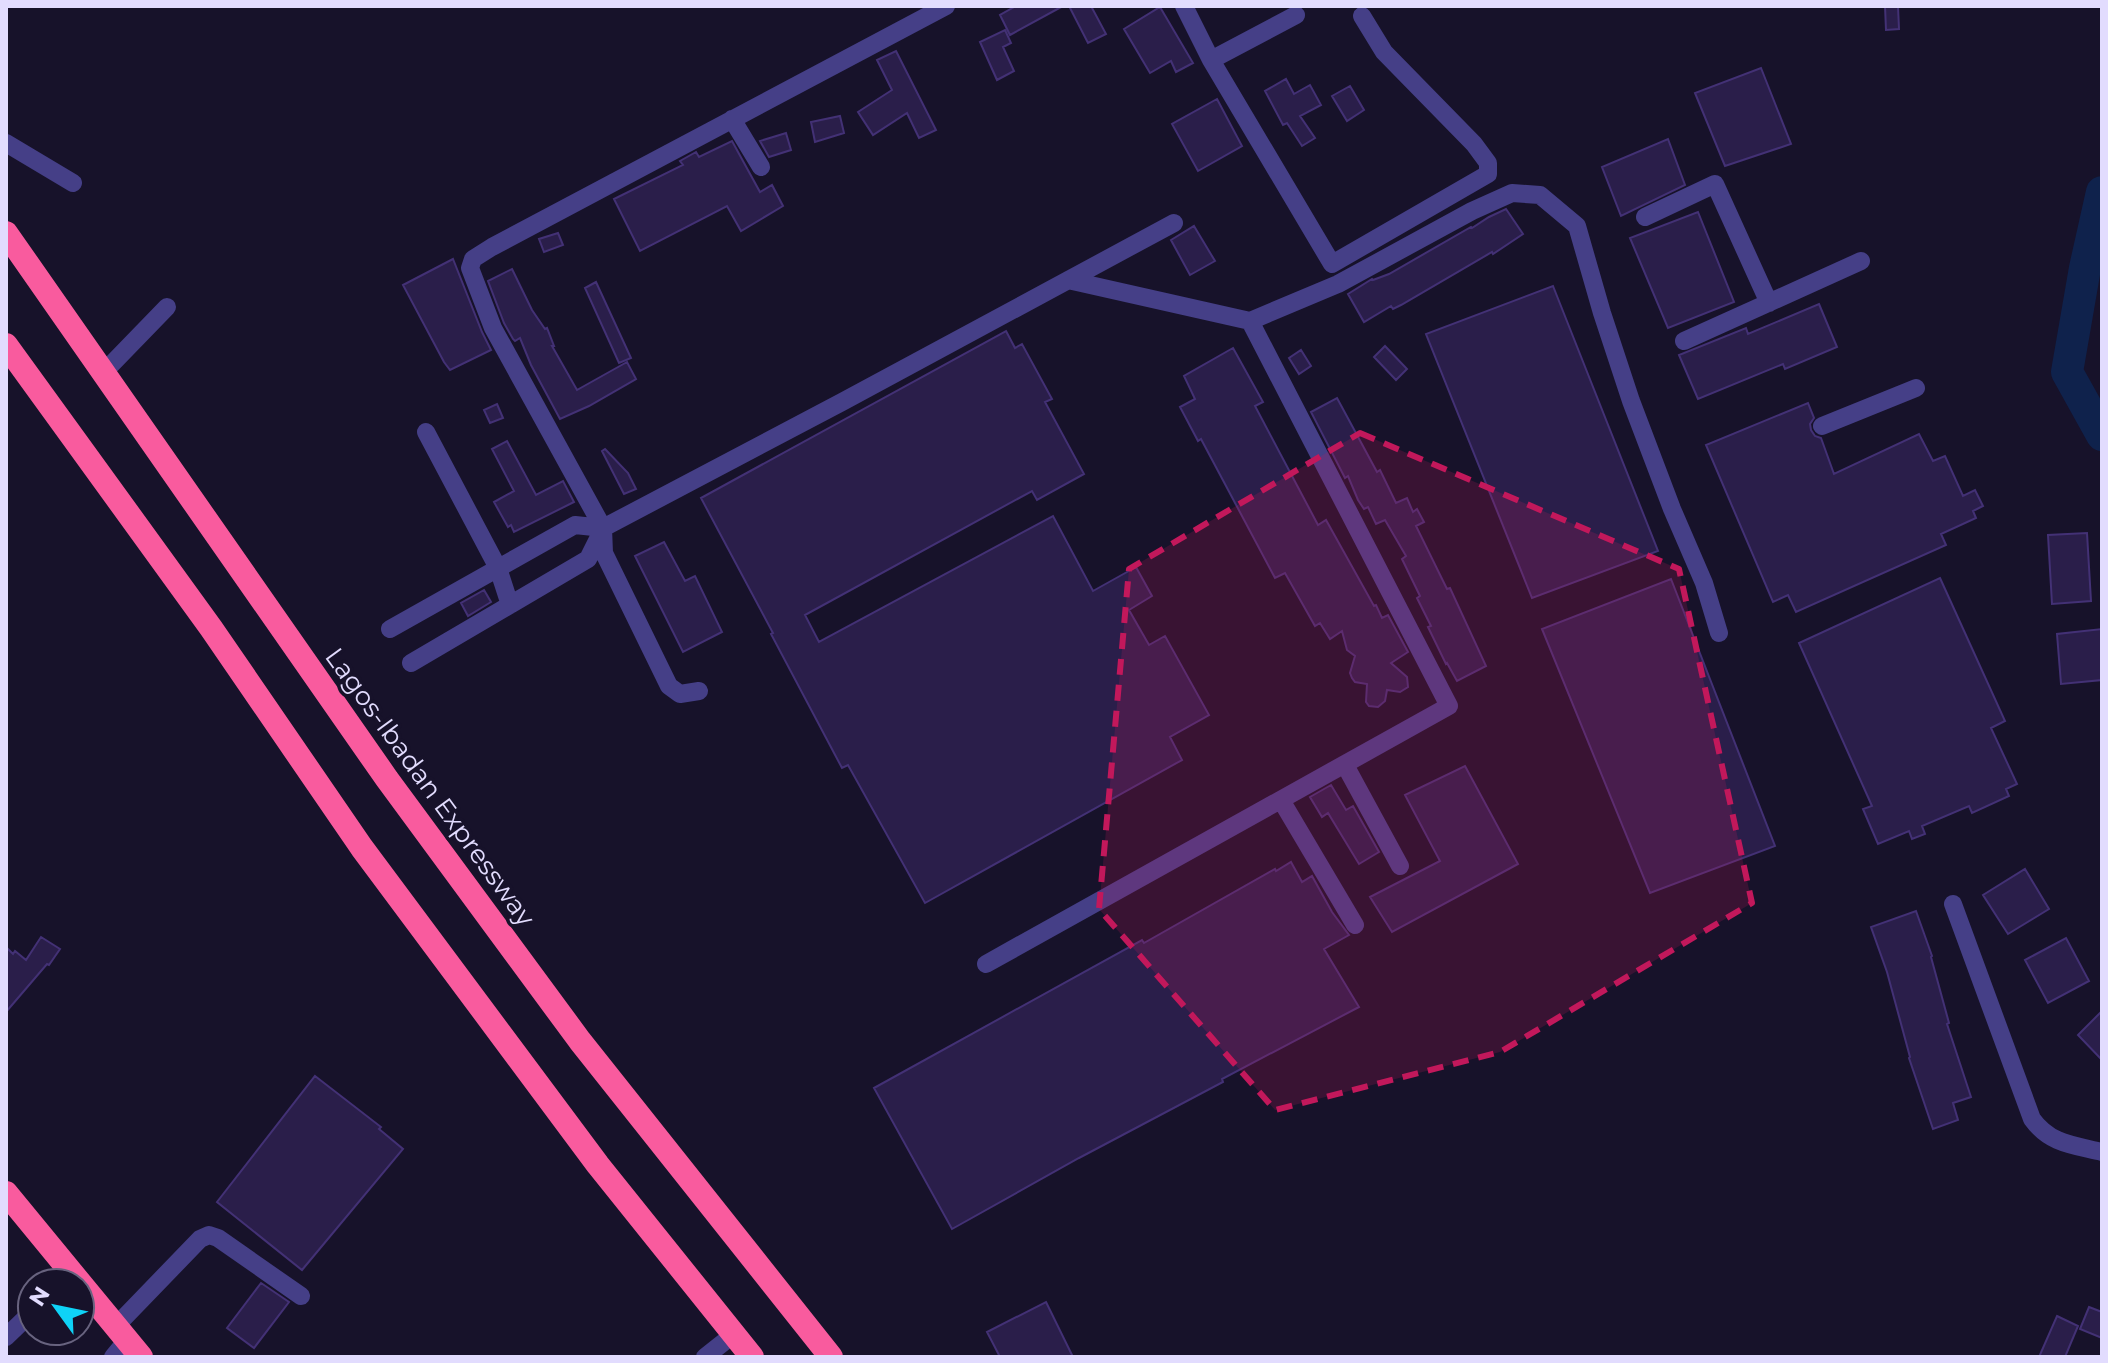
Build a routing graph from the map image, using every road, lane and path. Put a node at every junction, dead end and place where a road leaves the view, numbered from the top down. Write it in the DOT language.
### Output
graph roads {
  1 [pos="946,6"];
  2 [pos="1184,6"];
  3 [pos="1296,15"];
  4 [pos="1362,16"];
  5 [pos="1211,60"];
  6 [pos="732,119"];
  7 [pos="6,143"];
  8 [pos="761,167"];
  9 [pos="73,183"];
  10 [pos="1645,217"];
  11 [pos="1174,223"];
  12 [pos="6,233"];
  13 [pos="1861,261"];
  14 [pos="1068,280"];
  15 [pos="1769,303"];
  16 [pos="167,307"];
  17 [pos="1250,321"];
  18 [pos="1684,341"];
  19 [pos="6,345"];
  20 [pos="104,372"];
  21 [pos="1916,388"];
  22 [pos="1822,426"];
  23 [pos="426,432"];
  24 [pos="603,528"];
  25 [pos="498,568"];
  26 [pos="510,605"];
  27 [pos="390,629"];
  28 [pos="1719,633"];
  29 [pos="411,663"];
  30 [pos="699,691"];
  31 [pos="1345,765"];
  32 [pos="1281,800"];
  33 [pos="1400,866"];
  34 [pos="1953,904"];
  35 [pos="1355,925"];
  36 [pos="986,964"];
  37 [pos="2102,1152"];
  38 [pos="6,1193"];
  39 [pos="59,1267"];
  40 [pos="301,1296"];
  41 [pos="96,1312"];
  42 [pos="124,1345"];
  43 [pos="743,1350"];
  44 [pos="705,1357"];
  45 [pos="831,1357"];
  1 -- 6 [label="lane"];
  2 -- 5 [label="lane"];
  3 -- 5 [label="lane"];
  4 -- 5 [label="lane"];
  6 -- 8 [label="lane"];
  6 -- 24 [label="lane"];
  7 -- 9 [label="lane"];
  10 -- 15 [label="lane"];
  11 -- 14 [label="lane"];
  12 -- 20 [label="highway, Lagos-Ibadan Expressway"];
  13 -- 15 [label="lane"];
  14 -- 17 [label="lane"];
  14 -- 24 [label="lane"];
  15 -- 18 [label="lane"];
  16 -- 20 [label="lane"];
  17 -- 28 [label="lane"];
  17 -- 31 [label="lane"];
  19 -- 43 [label="highway"];
  20 -- 45 [label="highway, Lagos-Ibadan Expressway"];
  21 -- 22 [label="lane"];
  23 -- 25 [label="lane"];
  24 -- 25 [label="lane"];
  24 -- 26 [label="lane"];
  24 -- 30 [label="lane"];
  25 -- 26 [label="lane"];
  25 -- 27 [label="lane"];
  26 -- 29 [label="lane"];
  31 -- 32 [label="lane"];
  31 -- 33 [label="lane"];
  32 -- 35 [label="lane"];
  32 -- 36 [label="lane"];
  34 -- 37 [label="lane"];
  38 -- 39 [label="highway"];
  40 -- 42 [label="lane"];
  41 -- 42 [label="highway"];
  43 -- 44 [label="lane"];
}
